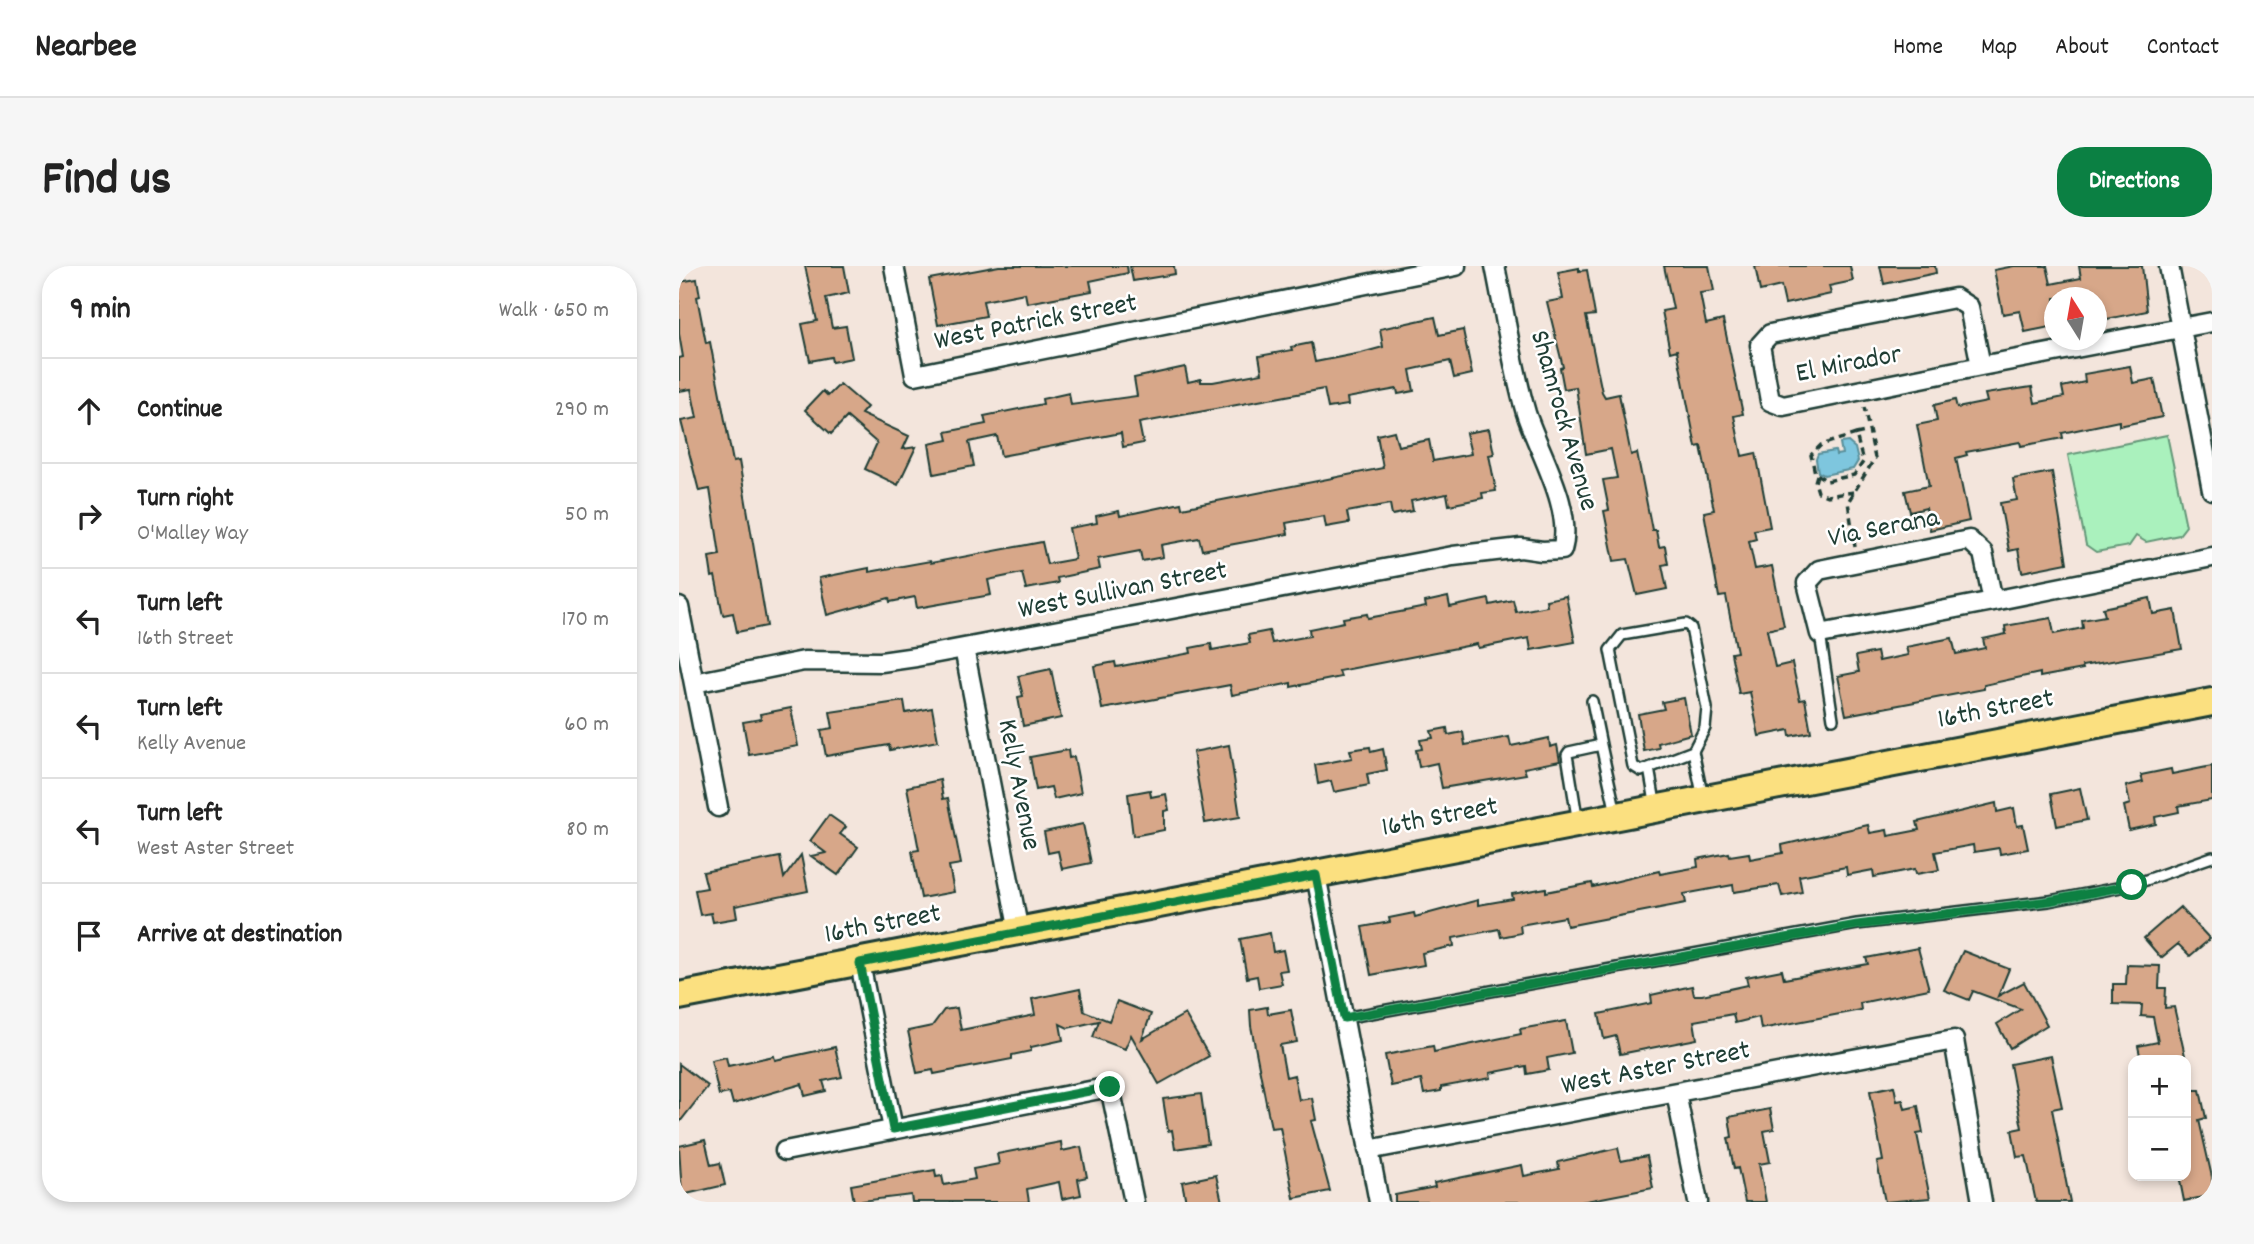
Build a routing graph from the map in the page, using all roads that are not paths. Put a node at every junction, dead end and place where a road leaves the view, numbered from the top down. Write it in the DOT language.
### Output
graph roads {
  1 [pos="894,266"];
  2 [pos="1456,266"];
  3 [pos="1495,266"];
  4 [pos="2170,271"];
  5 [pos="2211,327"];
  6 [pos="2181,329"];
  7 [pos="1981,366"];
  8 [pos="2212,490"];
  9 [pos="1562,550"];
  10 [pos="2212,558"];
  11 [pos="1993,601"];
  12 [pos="679,607"];
  13 [pos="1820,634"];
  14 [pos="964,648"];
  15 [pos="694,683"];
  16 [pos="1592,702"];
  17 [pos="2212,702"];
  18 [pos="1833,719"];
  19 [pos="1601,745"];
  20 [pos="1693,751"];
  21 [pos="1649,768"];
  22 [pos="1703,800"];
  23 [pos="718,807"];
  24 [pos="1656,809"];
  25 [pos="1617,817"];
  26 [pos="1578,824"];
  27 [pos="2212,857"];
  28 [pos="1316,875"];
  29 [pos="1019,932"];
  30 [pos="860,963"];
  31 [pos="679,996"];
  32 [pos="1344,1018"];
  33 [pos="1676,1093"];
  34 [pos="893,1129"];
  35 [pos="1368,1150"];
  36 [pos="785,1151"];
  37 [pos="1134,1202"];
  38 [pos="1379,1202"];
  39 [pos="1698,1202"];
  40 [pos="1982,1202"];
  1 -- 2 [label="street, West Patrick Street"];
  3 -- 9 [label="street, Shamrock Avenue"];
  4 -- 6 [label="street"];
  5 -- 6 [label="street, El Mirador"];
  6 -- 7 [label="street, El Mirador"];
  6 -- 8 [label="street"];
  7 -- 7 [label="street, El Mirador"];
  9 -- 14 [label="street, West Sullivan Street"];
  10 -- 11 [label="street"];
  11 -- 13 [label="street"];
  11 -- 13 [label="street, Via Serana"];
  12 -- 15 [label="street"];
  13 -- 18 [label="lane"];
  14 -- 15 [label="street, West Sullivan Street"];
  14 -- 29 [label="street, Kelly Avenue"];
  15 -- 23 [label="street"];
  16 -- 19 [label="lane"];
  17 -- 22 [label="main road, 16th Street"];
  19 -- 25 [label="lane"];
  19 -- 26 [label="lane"];
  20 -- 21 [label="lane"];
  20 -- 21 [label="lane"];
  20 -- 22 [label="lane"];
  21 -- 24 [label="lane"];
  22 -- 24 [label="main road, 16th Street"];
  24 -- 25 [label="main road, 16th Street"];
  25 -- 26 [label="main road, 16th Street"];
  26 -- 28 [label="main road, 16th Street"];
  27 -- 32 [label="lane"];
  28 -- 29 [label="main road, 16th Street"];
  28 -- 32 [label="street"];
  29 -- 30 [label="main road, 16th Street"];
  30 -- 31 [label="main road, 16th Street"];
  30 -- 34 [label="street"];
  32 -- 35 [label="street"];
  33 -- 35 [label="street, West Aster Street"];
  33 -- 39 [label="street"];
  33 -- 40 [label="street, West Aster Street"];
  34 -- 36 [label="street"];
  34 -- 37 [label="street"];
  35 -- 38 [label="street"];
}
